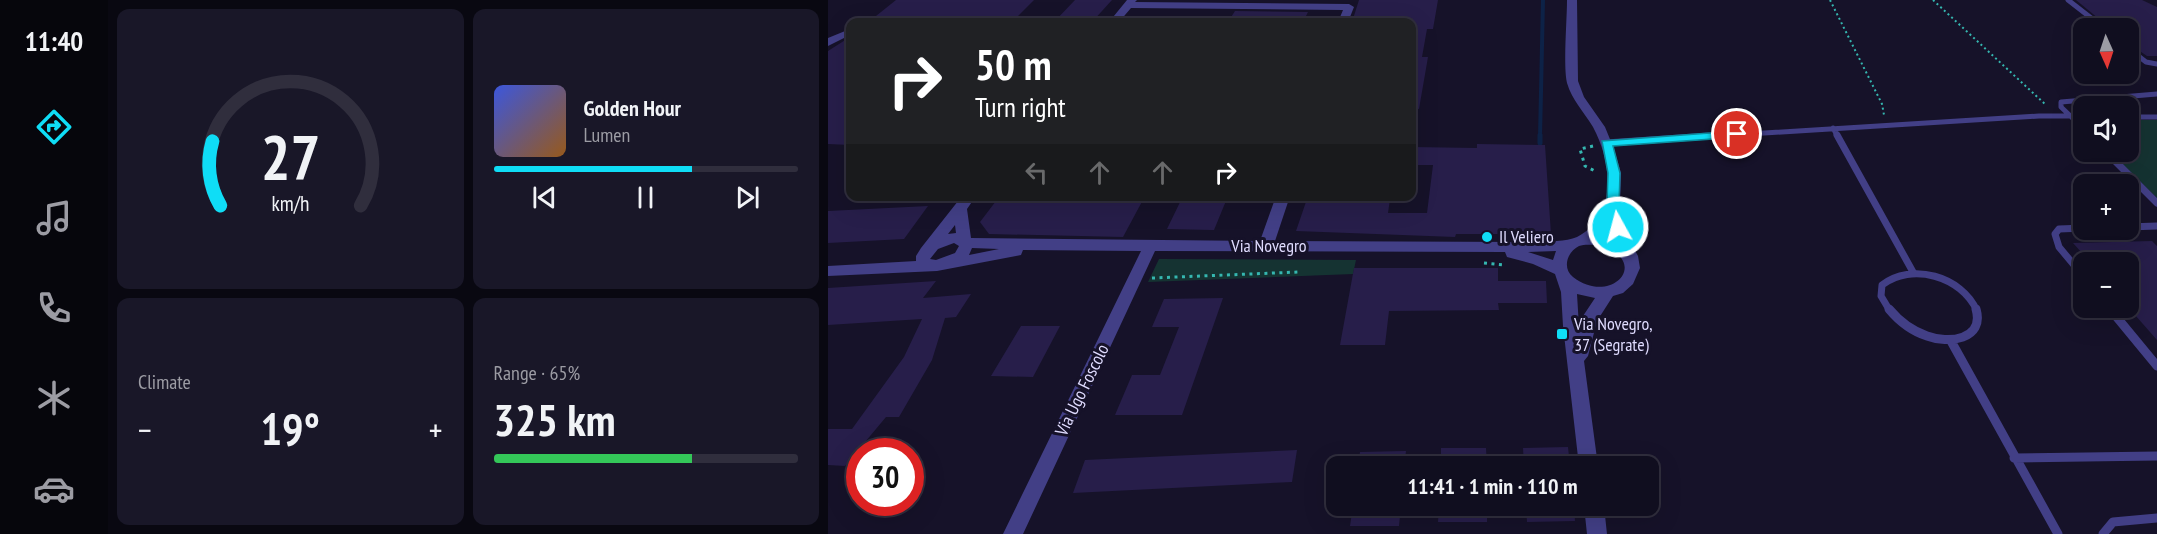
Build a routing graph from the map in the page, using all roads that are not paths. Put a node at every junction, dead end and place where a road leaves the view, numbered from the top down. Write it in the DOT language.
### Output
graph roads {
  1 [pos="1572,0"];
  2 [pos="2068,0"];
  3 [pos="1130,2"];
  4 [pos="1117,18"];
  5 [pos="1344,18"];
  6 [pos="2091,18"];
  7 [pos="846,33"];
  8 [pos="828,43"];
  9 [pos="2139,57"];
  10 [pos="2157,64"];
  11 [pos="2157,94"];
  12 [pos="2069,115"];
  13 [pos="2073,115"];
  14 [pos="2139,117"];
  15 [pos="2157,117"];
  16 [pos="2073,119"];
  17 [pos="1833,128"];
  18 [pos="1606,143"];
  19 [pos="2116,162"];
  20 [pos="1281,201"];
  21 [pos="965,202"];
  22 [pos="2157,203"];
  23 [pos="1613,205"];
  24 [pos="2157,226"];
  25 [pos="2139,227"];
  26 [pos="2073,228"];
  27 [pos="965,242"];
  28 [pos="1579,242"];
  29 [pos="1061,246"];
  30 [pos="1150,246"];
  31 [pos="1266,246"];
  32 [pos="926,251"];
  33 [pos="1476,254"];
  34 [pos="1627,254"];
  35 [pos="2073,264"];
  36 [pos="940,266"];
  37 [pos="833,271"];
  38 [pos="1913,272"];
  39 [pos="1563,275"];
  40 [pos="1608,292"];
  41 [pos="2117,318"];
  42 [pos="1951,341"];
  43 [pos="2157,366"];
  44 [pos="1578,371"];
  45 [pos="1588,456"];
  46 [pos="2157,456"];
  47 [pos="2014,458"];
  48 [pos="1595,516"];
  49 [pos="2157,518"];
  50 [pos="1012,534"];
  51 [pos="1597,534"];
  52 [pos="2058,534"];
  53 [pos="2103,534"];
  1 -- 18 [label="street"];
  2 -- 6 [label="lane"];
  3 -- 4 [label="street"];
  3 -- 5 [label="street"];
  7 -- 8 [label="street"];
  9 -- 10 [label="lane"];
  11 -- 12 [label="lane"];
  12 -- 13 [label="lane"];
  12 -- 16 [label="lane"];
  12 -- 17 [label="lane"];
  14 -- 15 [label="lane"];
  17 -- 18 [label="lane"];
  17 -- 38 [label="lane"];
  18 -- 23 [label="street"];
  19 -- 22 [label="lane"];
  20 -- 31 [label="street"];
  21 -- 27 [label="street"];
  21 -- 32 [label="street"];
  23 -- 28 [label="street"];
  23 -- 34 [label="street"];
  24 -- 25 [label="lane"];
  26 -- 35 [label="lane"];
  27 -- 29 [label="street, Via Novegro"];
  27 -- 32 [label="street, Via Novegro"];
  27 -- 36 [label="street"];
  28 -- 33 [label="street, Via Novegro"];
  28 -- 34 [label="street, Via Novegro"];
  28 -- 39 [label="street"];
  29 -- 30 [label="street, Via Novegro"];
  29 -- 36 [label="street, Via Novegro"];
  30 -- 31 [label="street, Via Novegro"];
  30 -- 50 [label="street, Via Ugo Foscolo"];
  31 -- 33 [label="street, Via Novegro"];
  32 -- 36 [label="street"];
  32 -- 37 [label="street, Via Novegro"];
  33 -- 39 [label="street, Via Novegro"];
  34 -- 40 [label="street"];
  36 -- 37 [label="street, Via Novegro"];
  38 -- 42 [label="lane"];
  38 -- 42 [label="lane"];
  39 -- 40 [label="street, Via Novegro"];
  39 -- 44 [label="street"];
  40 -- 44 [label="street"];
  41 -- 43 [label="lane"];
  42 -- 47 [label="lane"];
  44 -- 45 [label="street"];
  46 -- 47 [label="lane"];
  47 -- 52 [label="lane"];
  48 -- 51 [label="street"];
  49 -- 53 [label="lane"];
}
